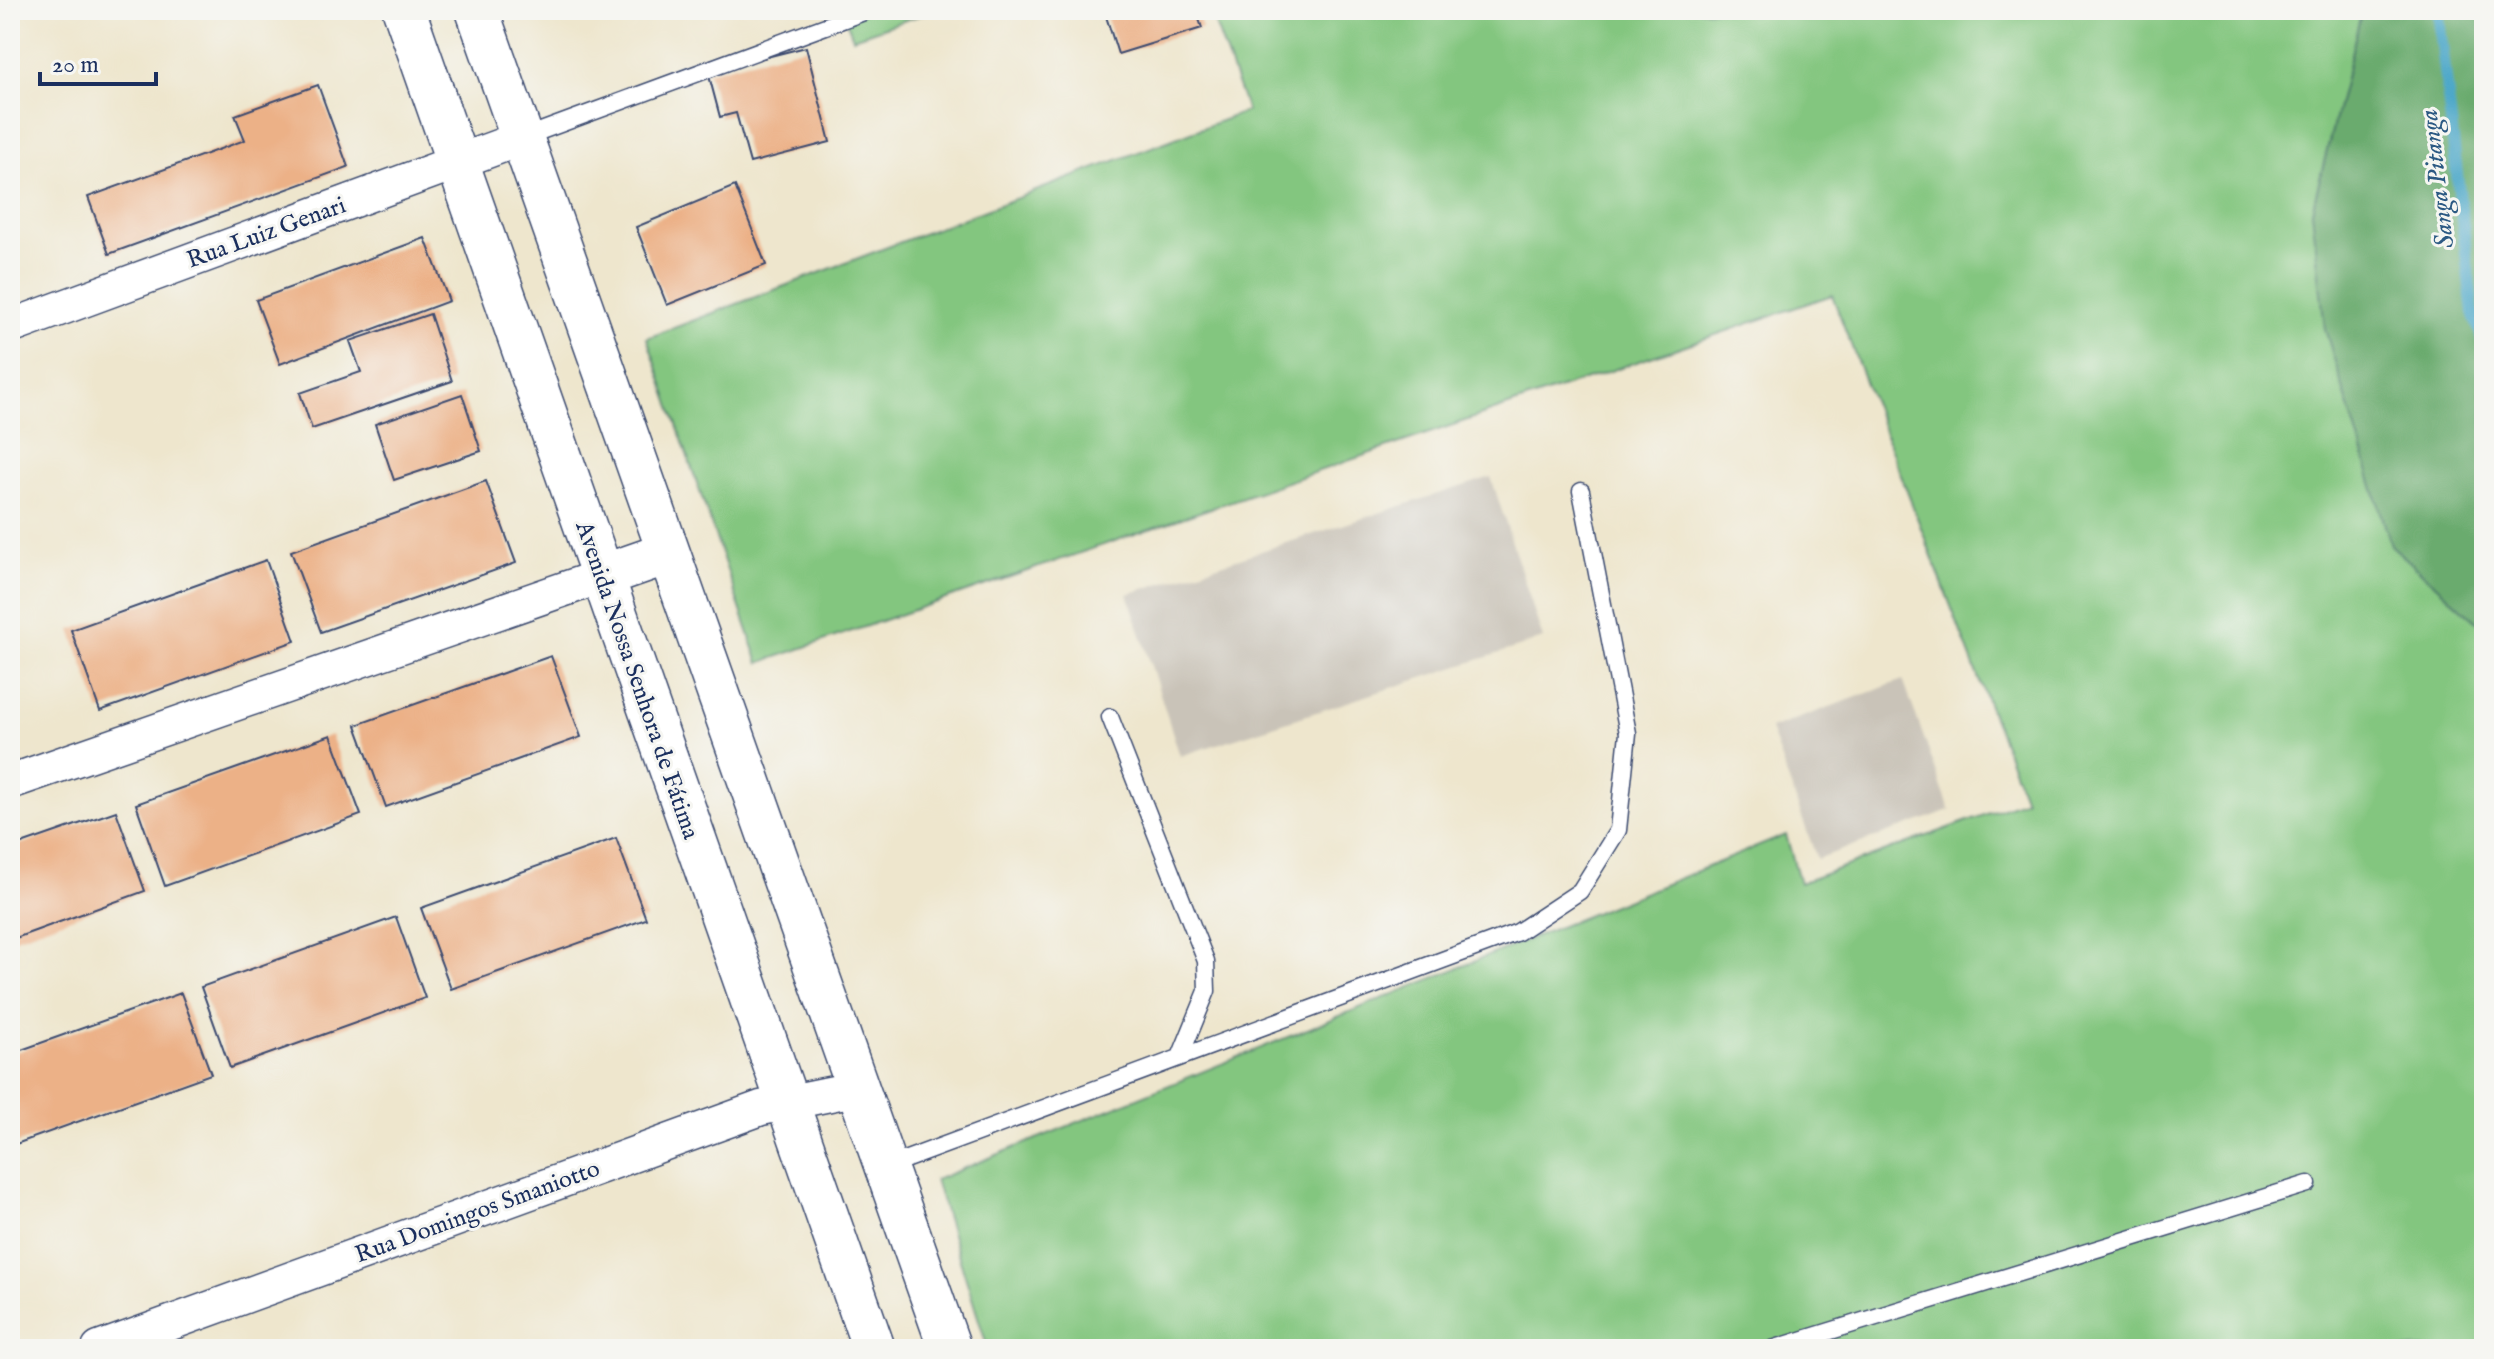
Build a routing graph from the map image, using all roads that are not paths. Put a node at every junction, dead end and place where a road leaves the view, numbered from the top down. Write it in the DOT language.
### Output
graph roads {
  1 [pos="404,10"];
  2 [pos="477,10"];
  3 [pos="869,10"];
  4 [pos="522,138"];
  5 [pos="458,161"];
  6 [pos="10,327"];
  7 [pos="1581,491"];
  8 [pos="668,553"];
  9 [pos="602,576"];
  10 [pos="1110,717"];
  11 [pos="10,782"];
  12 [pos="1180,1057"];
  13 [pos="859,1088"];
  14 [pos="787,1103"];
  15 [pos="888,1166"];
  16 [pos="2308,1184"];
  17 [pos="99,1349"];
  18 [pos="874,1349"];
  19 [pos="950,1349"];
  20 [pos="1772,1349"];
  1 -- 5 [label="street, Avenida Nossa Senhora de Fátima"];
  2 -- 4 [label="street"];
  3 -- 4 [label="lane"];
  4 -- 5 [label="street, Rua Luiz Genari"];
  4 -- 8 [label="street"];
  5 -- 6 [label="street, Rua Luiz Genari"];
  5 -- 9 [label="street, Avenida Nossa Senhora de Fátima"];
  7 -- 12 [label="lane"];
  8 -- 9 [label="street"];
  8 -- 13 [label="street"];
  9 -- 11 [label="street"];
  9 -- 14 [label="street, Avenida Nossa Senhora de Fátima"];
  10 -- 12 [label="lane"];
  12 -- 15 [label="lane"];
  13 -- 14 [label="street, Rua Domingos Smaniotto"];
  13 -- 15 [label="street"];
  14 -- 17 [label="street, Rua Domingos Smaniotto"];
  14 -- 18 [label="street, Avenida Nossa Senhora de Fátima"];
  15 -- 19 [label="street"];
  16 -- 20 [label="lane"];
}
